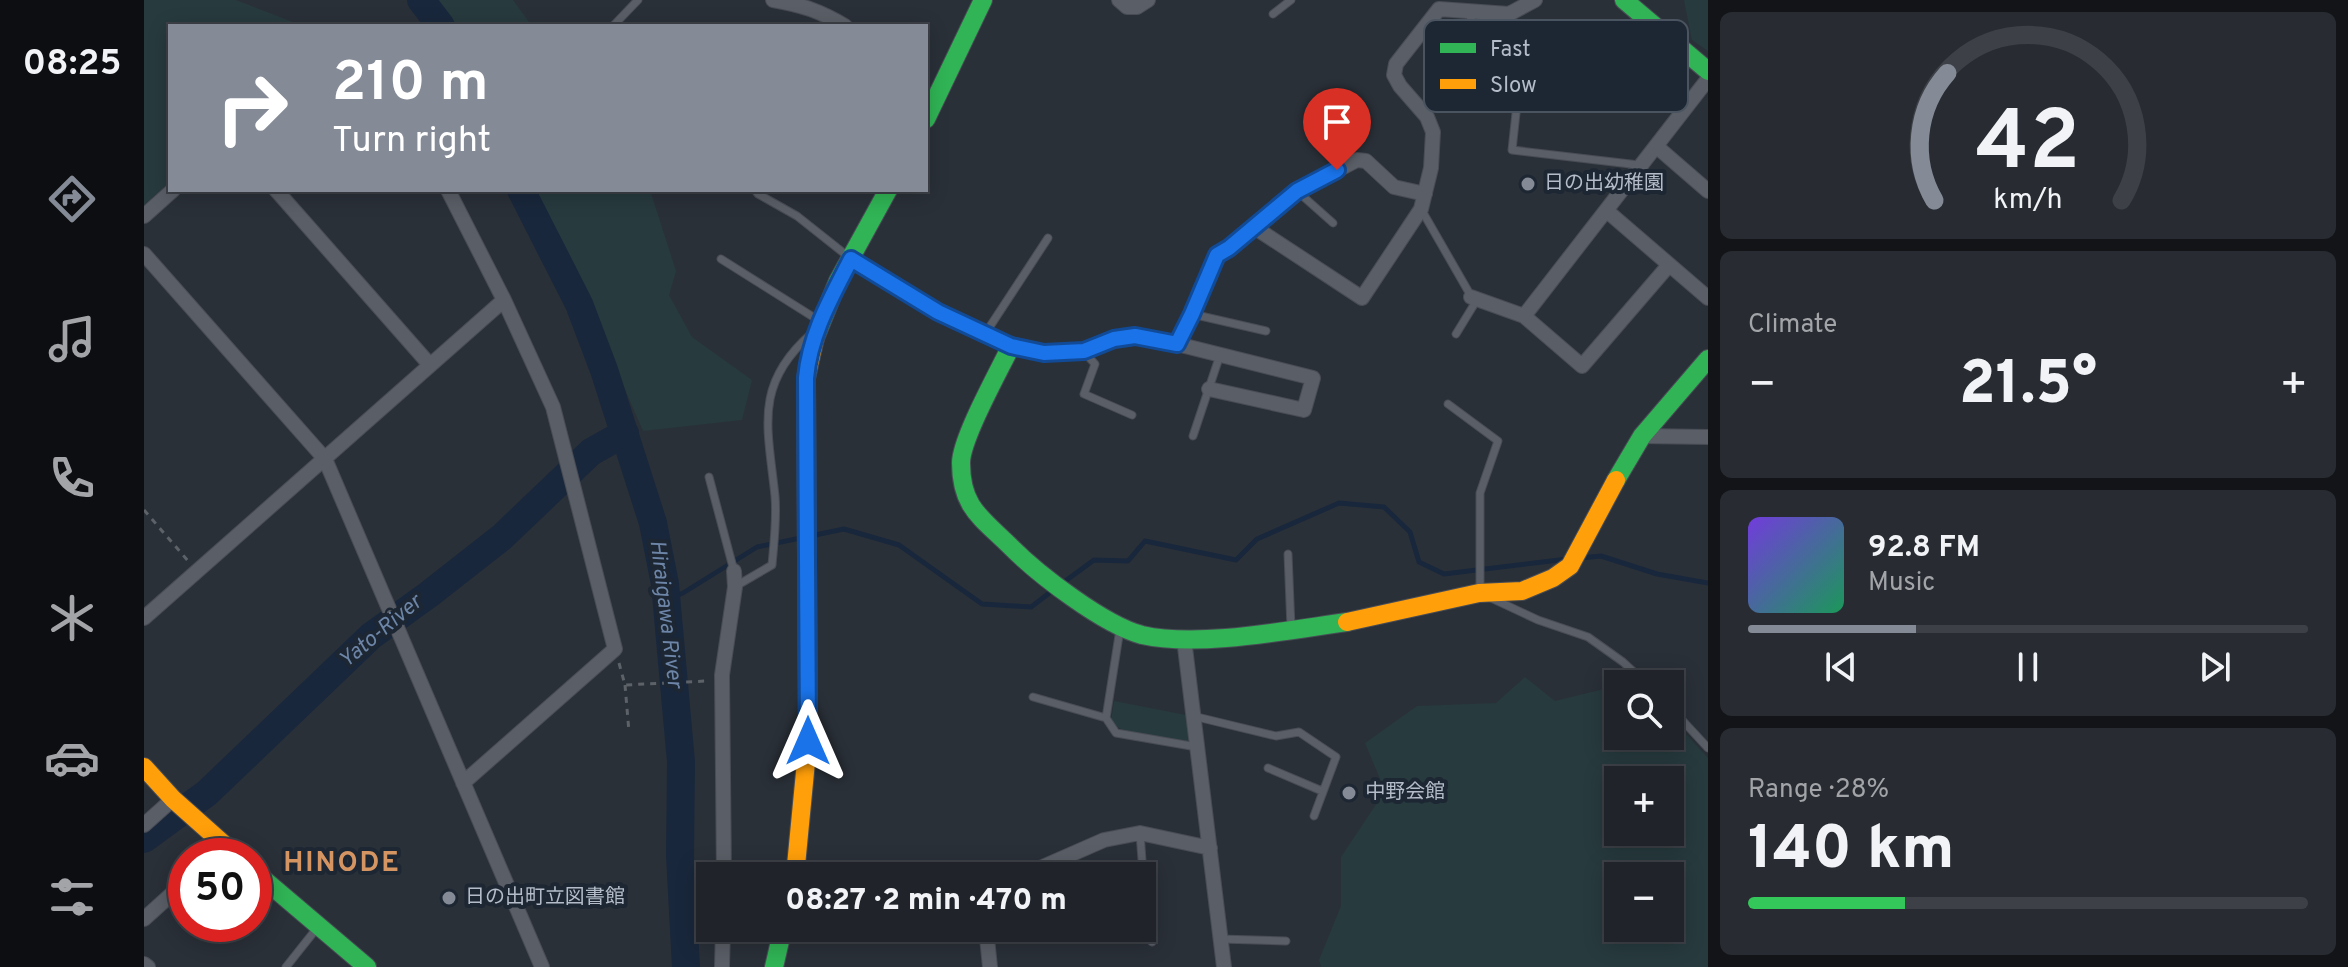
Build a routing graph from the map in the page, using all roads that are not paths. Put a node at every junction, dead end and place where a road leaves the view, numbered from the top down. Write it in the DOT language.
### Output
graph roads {
  1 [pos="638,0"];
  2 [pos="773,0"];
  3 [pos="983,0"];
  4 [pos="1119,0"];
  5 [pos="1148,0"];
  6 [pos="1291,0"];
  7 [pos="1535,0"];
  8 [pos="1624,0"];
  9 [pos="804,3"];
  10 [pos="1436,4"];
  11 [pos="1467,11"];
  12 [pos="1273,14"];
  13 [pos="1472,20"];
  14 [pos="1648,20"];
  15 [pos="1424,22"];
  16 [pos="615,24"];
  17 [pos="842,24"];
  18 [pos="1688,54"];
  19 [pos="1708,71"];
  20 [pos="1708,79"];
  21 [pos="932,90"];
  22 [pos="1688,105"];
  23 [pos="1682,112"];
  24 [pos="1516,113"];
  25 [pos="1656,146"];
  26 [pos="1642,165"];
  27 [pos="1297,191"];
  28 [pos="1708,191"];
  29 [pos="171,192"];
  30 [pos="278,192"];
  31 [pos="449,192"];
  32 [pos="756,192"];
  33 [pos="887,192"];
  34 [pos="1425,194"];
  35 [pos="1421,209"];
  36 [pos="1607,211"];
  37 [pos="144,216"];
  38 [pos="1333,223"];
  39 [pos="1254,227"];
  40 [pos="1048,238"];
  41 [pos="144,254"];
  42 [pos="721,259"];
  43 [pos="851,259"];
  44 [pos="1669,265"];
  45 [pos="1471,297"];
  46 [pos="1708,298"];
  47 [pos="504,300"];
  48 [pos="1192,314"];
  49 [pos="1524,316"];
  50 [pos="818,325"];
  51 [pos="1266,331"];
  52 [pos="985,334"];
  53 [pos="1456,334"];
  54 [pos="1177,344"];
  55 [pos="1011,346"];
  56 [pos="1084,351"];
  57 [pos="1220,354"];
  58 [pos="1708,359"];
  59 [pos="430,365"];
  60 [pos="1209,389"];
  61 [pos="1448,404"];
  62 [pos="1132,415"];
  63 [pos="1193,436"];
  64 [pos="1642,436"];
  65 [pos="1708,437"];
  66 [pos="325,459"];
  67 [pos="709,477"];
  68 [pos="1288,554"];
  69 [pos="734,579"];
  70 [pos="1479,593"];
  71 [pos="144,618"];
  72 [pos="1120,627"];
  73 [pos="1291,628"];
  74 [pos="1184,639"];
  75 [pos="1632,670"];
  76 [pos="1033,697"];
  77 [pos="1193,716"];
  78 [pos="1106,718"];
  79 [pos="1684,722"];
  80 [pos="1197,747"];
  81 [pos="1708,748"];
  82 [pos="144,767"];
  83 [pos="1268,768"];
  84 [pos="463,783"];
  85 [pos="1322,791"];
  86 [pos="173,799"];
  87 [pos="1314,816"];
  88 [pos="144,825"];
  89 [pos="1140,833"];
  90 [pos="211,838"];
  91 [pos="1210,848"];
  92 [pos="724,862"];
  93 [pos="797,862"];
  94 [pos="1054,862"];
  95 [pos="1142,862"];
  96 [pos="272,887"];
  97 [pos="168,897"];
  98 [pos="144,919"];
  99 [pos="319,927"];
  100 [pos="1220,939"];
  101 [pos="1286,941"];
  102 [pos="723,942"];
  103 [pos="780,942"];
  104 [pos="987,942"];
  105 [pos="286,967"];
  106 [pos="367,967"];
  107 [pos="542,967"];
  108 [pos="722,967"];
  109 [pos="774,967"];
  110 [pos="990,967"];
  111 [pos="1224,967"];
  1 -- 16 [label="lane"];
  2 -- 9 [label="street"];
  3 -- 21 [label="street"];
  4 -- 5 [label="street"];
  6 -- 12 [label="lane"];
  7 -- 11 [label="street"];
  8 -- 14 [label="street"];
  9 -- 17 [label="street"];
  10 -- 11 [label="street"];
  11 -- 13 [label="lane"];
  15 -- 34 [label="street"];
  18 -- 19 [label="street"];
  20 -- 22 [label="street"];
  23 -- 25 [label="street"];
  24 -- 26 [label="lane"];
  25 -- 26 [label="street"];
  25 -- 28 [label="street"];
  26 -- 36 [label="street"];
  27 -- 34 [label="street"];
  27 -- 38 [label="lane"];
  27 -- 39 [label="street"];
  29 -- 37 [label="street"];
  30 -- 59 [label="street"];
  31 -- 47 [label="street"];
  32 -- 43 [label="lane"];
  33 -- 43 [label="street"];
  34 -- 35 [label="street"];
  35 -- 39 [label="street"];
  35 -- 45 [label="lane"];
  36 -- 44 [label="street"];
  36 -- 49 [label="street"];
  39 -- 48 [label="street"];
  40 -- 52 [label="lane"];
  41 -- 66 [label="street"];
  42 -- 50 [label="lane"];
  43 -- 50 [label="street"];
  43 -- 52 [label="street"];
  44 -- 46 [label="street"];
  44 -- 49 [label="street"];
  45 -- 49 [label="street"];
  45 -- 53 [label="lane"];
  47 -- 59 [label="street"];
  47 -- 84 [label="street"];
  48 -- 51 [label="lane"];
  48 -- 54 [label="street"];
  50 -- 69 [label="lane"];
  50 -- 93 [label="street"];
  52 -- 55 [label="street"];
  54 -- 56 [label="street"];
  54 -- 57 [label="street"];
  55 -- 56 [label="street"];
  55 -- 72 [label="street"];
  56 -- 62 [label="lane"];
  57 -- 60 [label="lane"];
  57 -- 60 [label="street"];
  58 -- 64 [label="street"];
  59 -- 66 [label="street"];
  60 -- 63 [label="lane"];
  61 -- 70 [label="lane"];
  64 -- 65 [label="street"];
  64 -- 70 [label="street"];
  66 -- 71 [label="street"];
  66 -- 84 [label="street"];
  67 -- 69 [label="lane"];
  68 -- 73 [label="lane"];
  69 -- 92 [label="street"];
  70 -- 73 [label="street"];
  70 -- 75 [label="lane"];
  72 -- 74 [label="street"];
  72 -- 78 [label="lane"];
  73 -- 74 [label="street"];
  74 -- 77 [label="street"];
  76 -- 78 [label="lane"];
  77 -- 80 [label="street"];
  77 -- 85 [label="lane"];
  78 -- 80 [label="lane"];
  79 -- 81 [label="lane"];
  80 -- 91 [label="street"];
  82 -- 86 [label="street"];
  83 -- 85 [label="lane"];
  84 -- 107 [label="street"];
  85 -- 87 [label="lane"];
  86 -- 88 [label="street"];
  86 -- 90 [label="street"];
  89 -- 91 [label="street"];
  89 -- 94 [label="street"];
  89 -- 95 [label="lane"];
  91 -- 100 [label="street"];
  96 -- 99 [label="street"];
  97 -- 98 [label="street"];
  99 -- 105 [label="lane"];
  99 -- 106 [label="street"];
  100 -- 101 [label="lane"];
  100 -- 111 [label="street"];
  102 -- 108 [label="street"];
  103 -- 109 [label="street"];
  104 -- 110 [label="street"];
}
